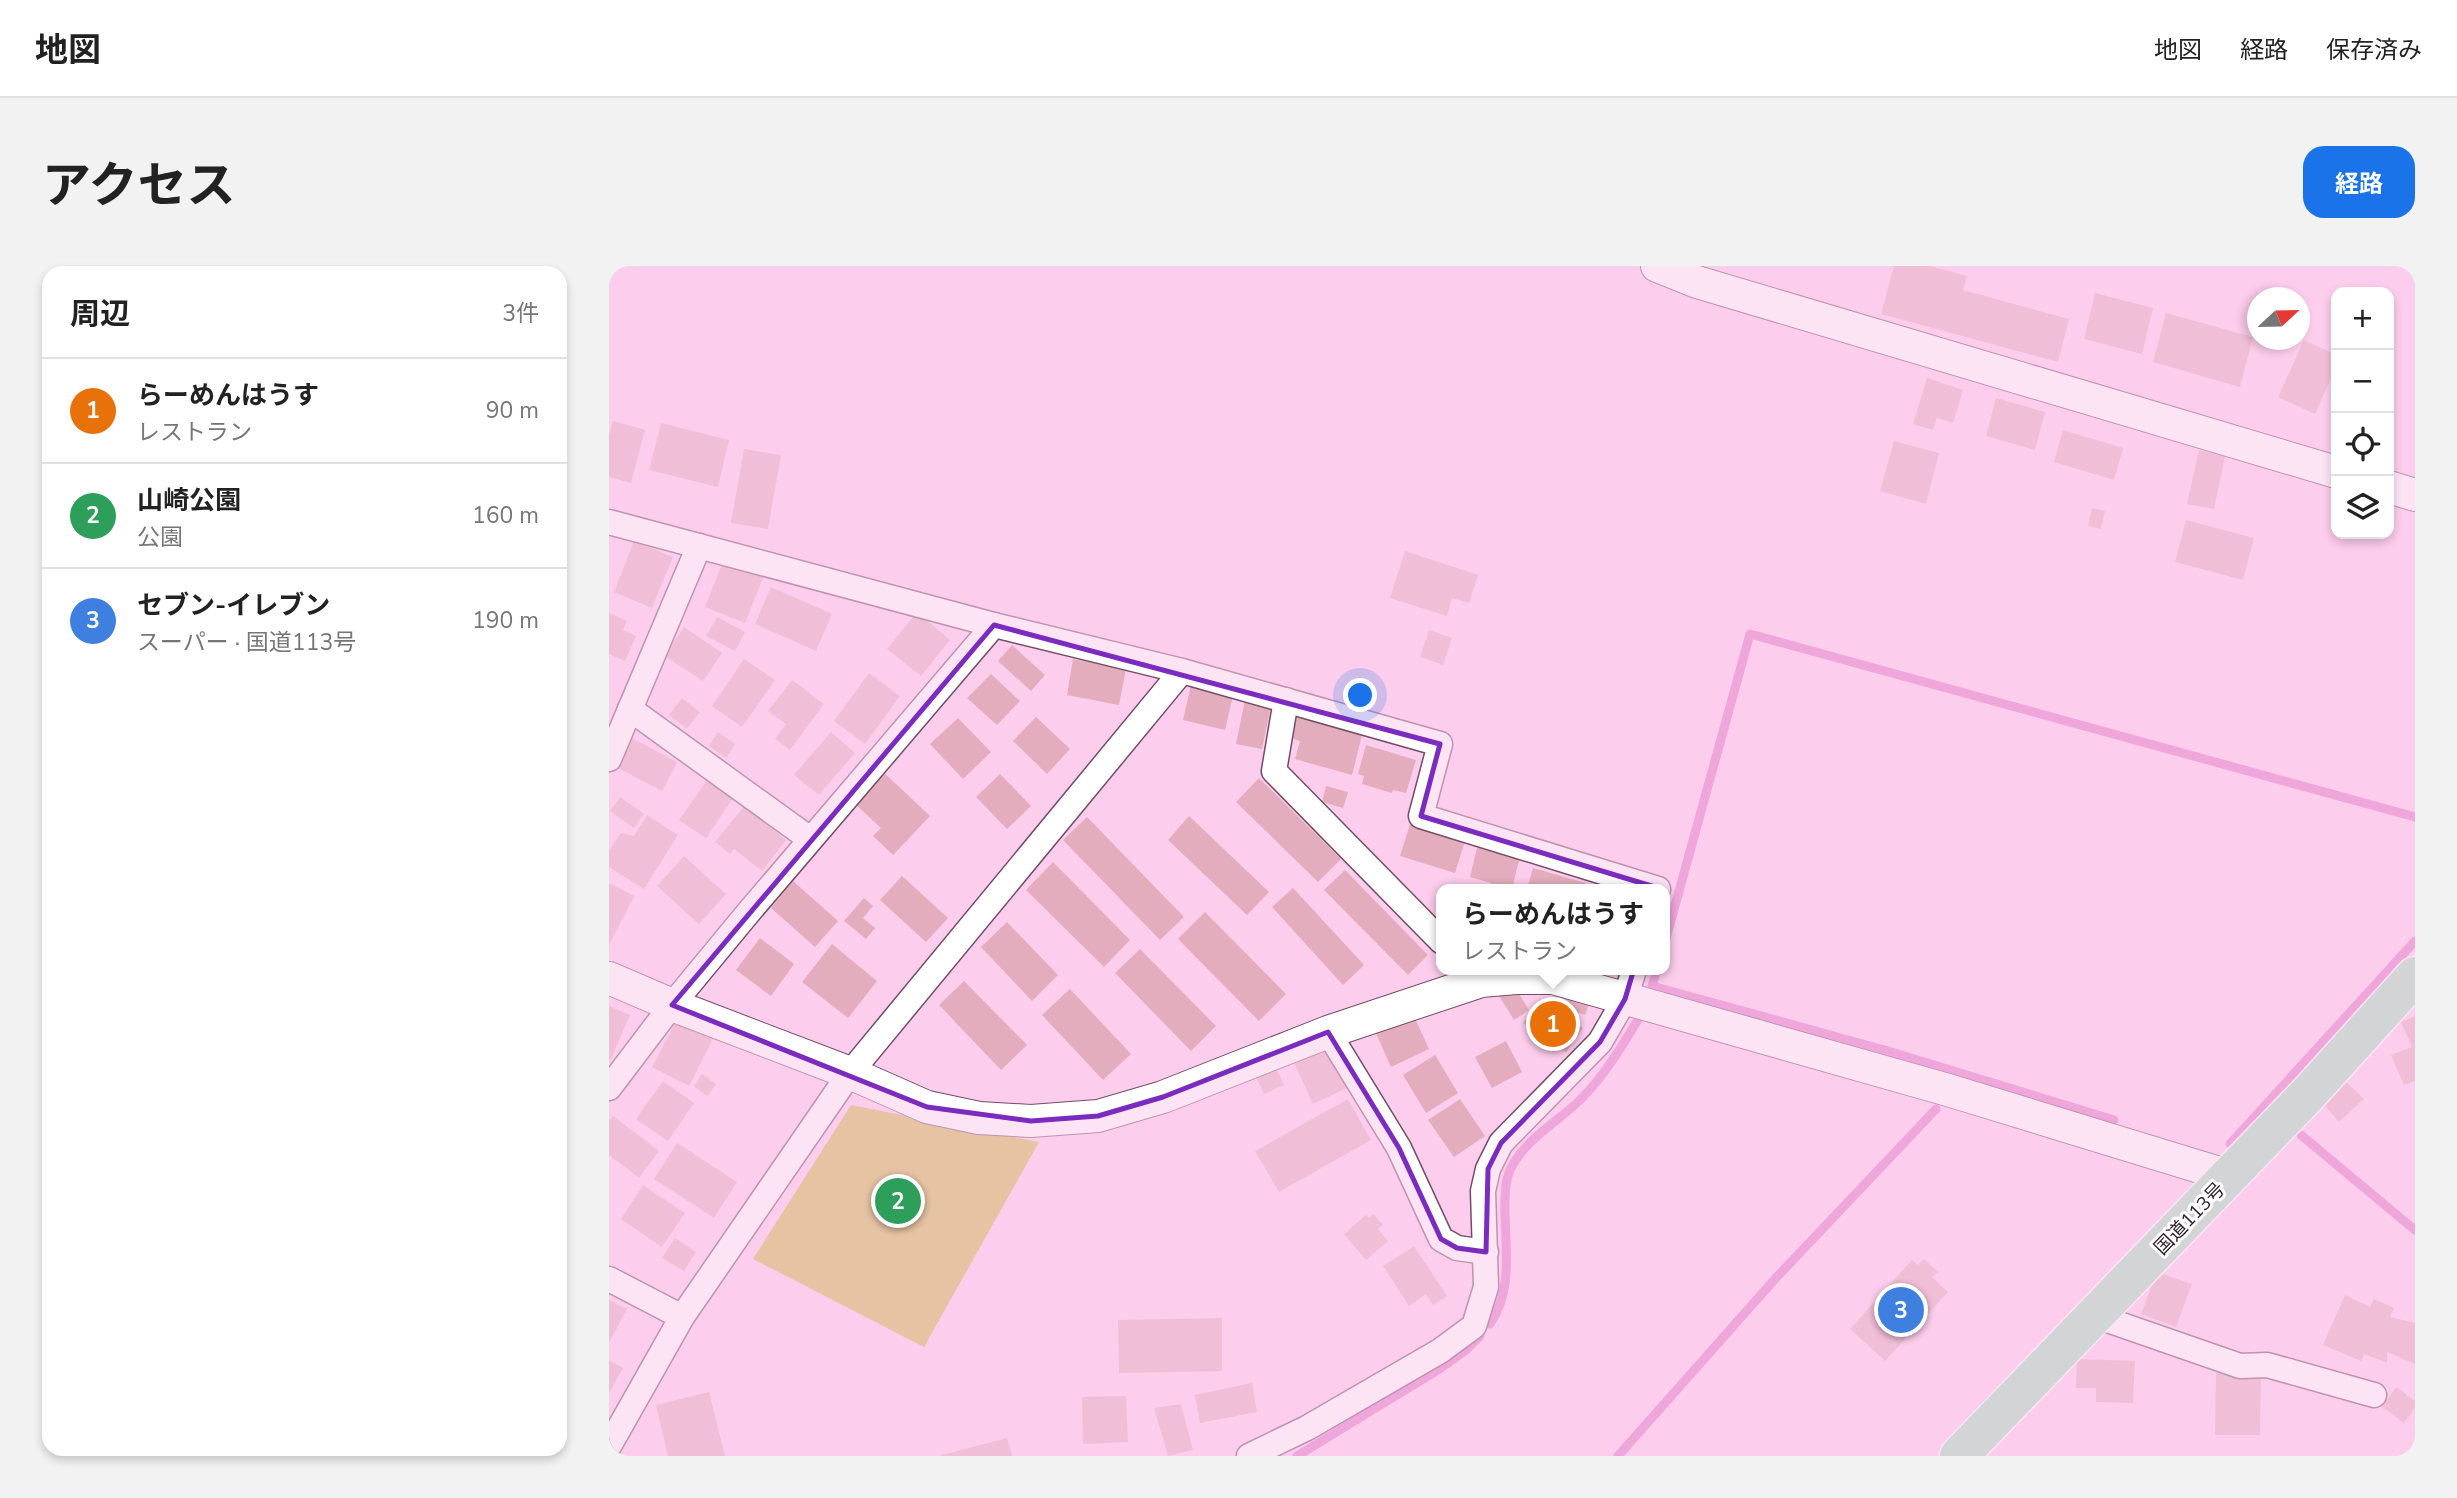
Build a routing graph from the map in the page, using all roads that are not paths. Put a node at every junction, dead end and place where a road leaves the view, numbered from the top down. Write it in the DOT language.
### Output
graph roads {
  1 [pos="1657,266"];
  2 [pos="2331,471"];
  3 [pos="2394,489"];
  4 [pos="2415,495"];
  5 [pos="609,522"];
  6 [pos="699,546"];
  7 [pos="994,625"];
  8 [pos="1182,671"];
  9 [pos="1286,700"];
  10 [pos="630,709"];
  11 [pos="609,759"];
  12 [pos="810,839"];
  13 [pos="1642,884"];
  14 [pos="1436,936"];
  15 [pos="2415,975"];
  16 [pos="1475,976"];
  17 [pos="609,978"];
  18 [pos="1629,984"];
  19 [pos="672,1005"];
  20 [pos="1328,1032"];
  21 [pos="850,1073"];
  22 [pos="609,1088"];
  23 [pos="2229,1176"];
  24 [pos="1486,1252"];
  25 [pos="609,1279"];
  26 [pos="2096,1316"];
  27 [pos="683,1317"];
  28 [pos="2374,1395"];
  29 [pos="609,1446"];
  30 [pos="1249,1456"];
  31 [pos="1959,1456"];
  1 -- 2 [label="street"];
  3 -- 4 [label="street"];
  5 -- 6 [label="street"];
  6 -- 7 [label="street"];
  6 -- 10 [label="street"];
  7 -- 8 [label="street"];
  7 -- 12 [label="street"];
  8 -- 9 [label="street"];
  8 -- 21 [label="street"];
  9 -- 13 [label="street"];
  9 -- 14 [label="street"];
  10 -- 11 [label="street"];
  10 -- 12 [label="street"];
  12 -- 19 [label="street"];
  15 -- 23 [label="highway, 国道113号"];
  16 -- 18 [label="street"];
  16 -- 20 [label="street"];
  17 -- 19 [label="street"];
  18 -- 23 [label="street"];
  18 -- 24 [label="street"];
  19 -- 21 [label="street"];
  19 -- 22 [label="street"];
  20 -- 21 [label="street"];
  20 -- 24 [label="street"];
  21 -- 27 [label="street"];
  23 -- 26 [label="highway, 国道113号"];
  24 -- 30 [label="street"];
  25 -- 27 [label="street"];
  26 -- 28 [label="street"];
  26 -- 31 [label="highway, 国道113号"];
  27 -- 29 [label="street"];
}
